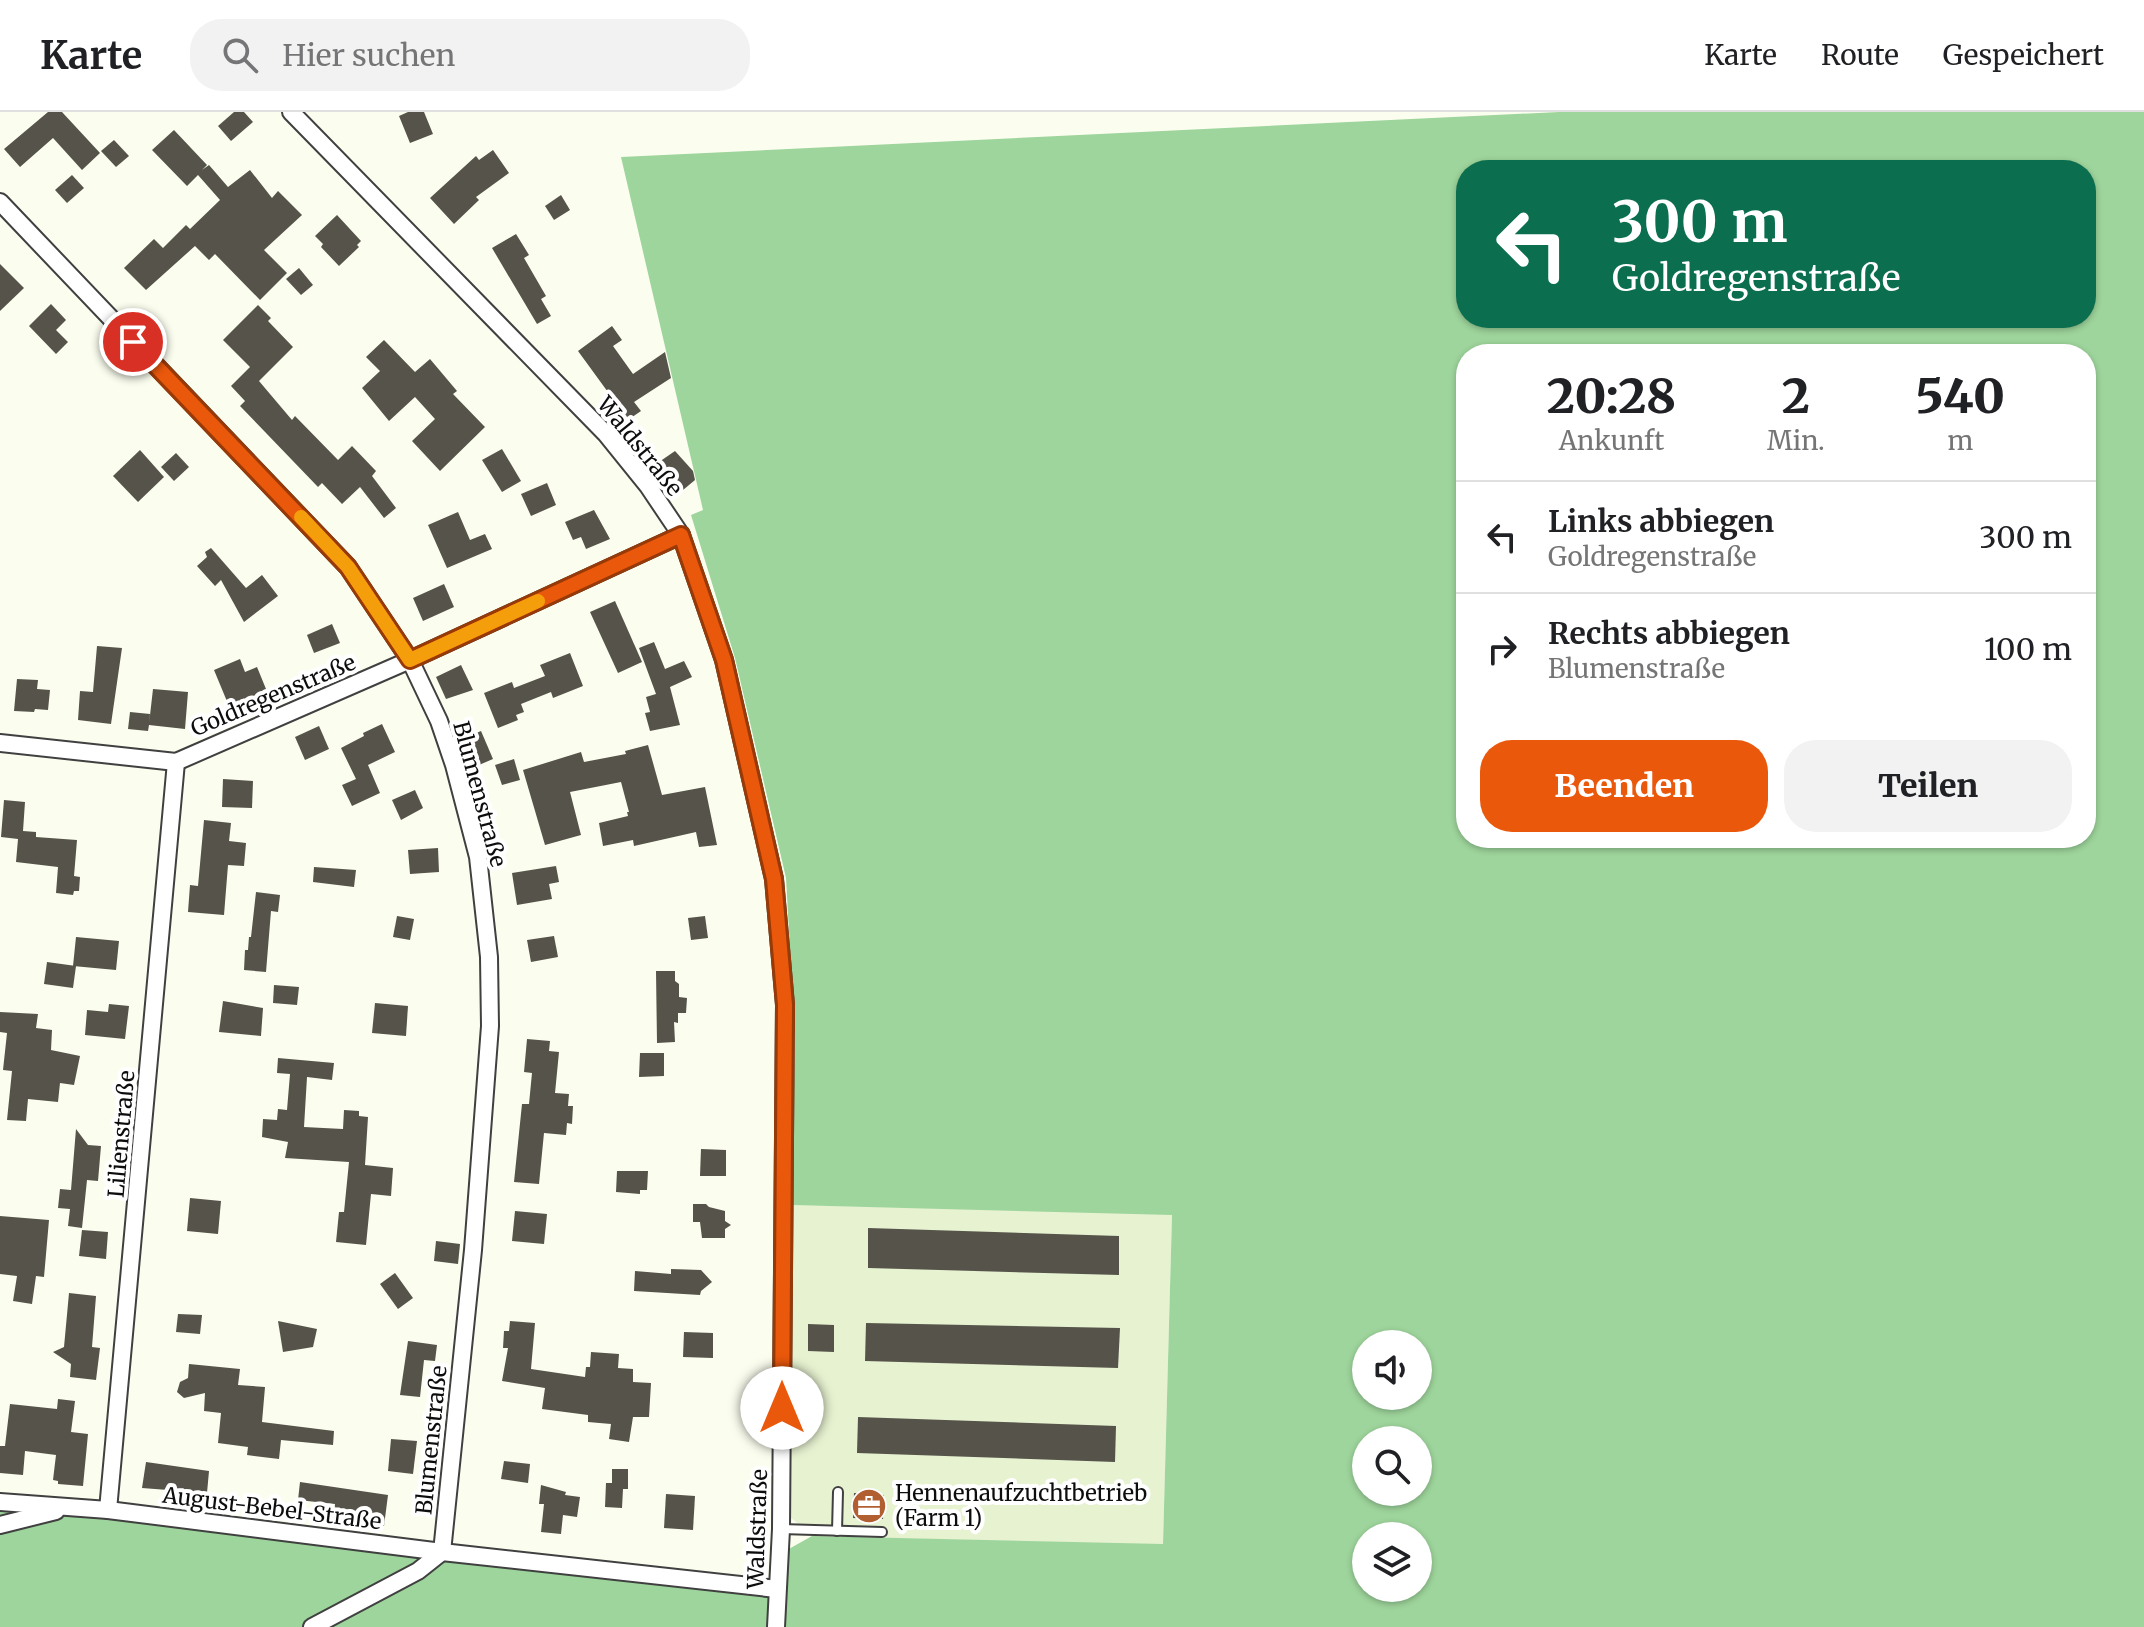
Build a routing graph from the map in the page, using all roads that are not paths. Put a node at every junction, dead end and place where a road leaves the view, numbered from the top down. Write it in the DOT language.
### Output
graph roads {
  1 [pos="291,112"];
  2 [pos="0,202"];
  3 [pos="681,535"];
  4 [pos="410,660"];
  5 [pos="0,743"];
  6 [pos="176,762"];
  7 [pos="838,1492"];
  8 [pos="0,1502"];
  9 [pos="74,1508"];
  10 [pos="108,1510"];
  11 [pos="0,1525"];
  12 [pos="781,1529"];
  13 [pos="837,1531"];
  14 [pos="882,1532"];
  15 [pos="442,1552"];
  16 [pos="777,1589"];
  17 [pos="312,1627"];
  18 [pos="776,1627"];
  1 -- 3 [label="street, Waldstraße"];
  2 -- 4 [label="street, Blumenstraße"];
  3 -- 4 [label="street, Goldregenstraße"];
  3 -- 12 [label="street, Waldstraße"];
  4 -- 6 [label="street, Goldregenstraße"];
  4 -- 15 [label="street, Blumenstraße"];
  5 -- 6 [label="street, Goldregenstraße"];
  6 -- 10 [label="street, Lilienstraße"];
  7 -- 13 [label="lane"];
  8 -- 9 [label="street, August-Bebel-Straße"];
  9 -- 10 [label="street, August-Bebel-Straße"];
  9 -- 11 [label="street"];
  10 -- 15 [label="street, August-Bebel-Straße"];
  12 -- 13 [label="lane"];
  12 -- 16 [label="street, Waldstraße"];
  13 -- 14 [label="lane"];
  15 -- 16 [label="street, August-Bebel-Straße"];
  15 -- 17 [label="street"];
  16 -- 18 [label="street, Waldstraße"];
}
